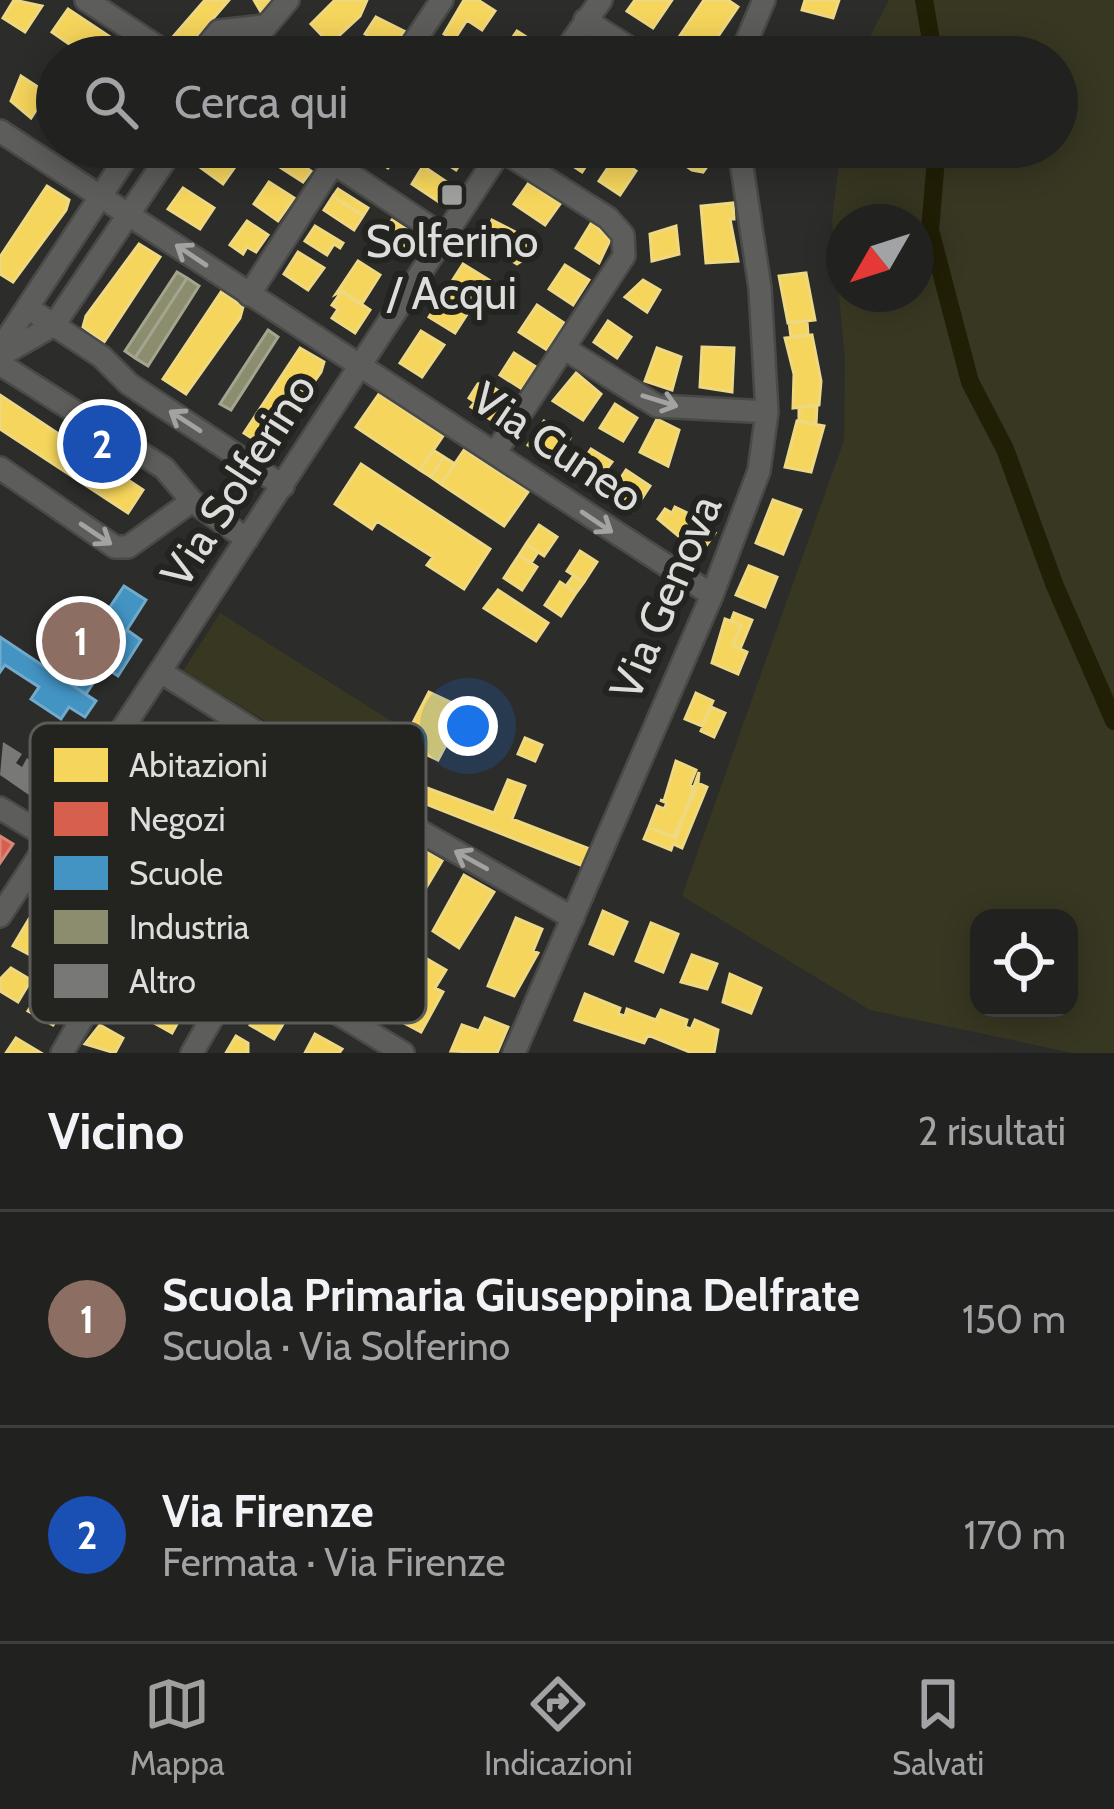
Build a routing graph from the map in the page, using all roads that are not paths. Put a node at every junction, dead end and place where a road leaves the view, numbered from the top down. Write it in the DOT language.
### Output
graph roads {
  1 [pos="86,0"];
  2 [pos="288,0"];
  3 [pos="442,0"];
  4 [pos="569,0"];
  5 [pos="764,0"];
  6 [pos="592,12"];
  7 [pos="263,26"];
  8 [pos="141,36"];
  9 [pos="215,36"];
  10 [pos="256,36"];
  11 [pos="418,36"];
  12 [pos="620,36"];
  13 [pos="749,36"];
  14 [pos="0,131"];
  15 [pos="36,155"];
  16 [pos="56,168"];
  17 [pos="118,168"];
  18 [pos="159,168"];
  19 [pos="331,168"];
  20 [pos="356,168"];
  21 [pos="488,168"];
  22 [pos="532,168"];
  23 [pos="742,168"];
  24 [pos="98,196"];
  25 [pos="127,213"];
  26 [pos="442,236"];
  27 [pos="249,295"];
  28 [pos="28,308"];
  29 [pos="54,326"];
  30 [pos="565,349"];
  31 [pos="0,356"];
  32 [pos="360,363"];
  33 [pos="767,412"];
  34 [pos="497,450"];
  35 [pos="0,469"];
  36 [pos="283,486"];
  37 [pos="192,501"];
  38 [pos="247,539"];
  39 [pos="712,595"];
  40 [pos="161,672"];
  41 [pos="127,723"];
  42 [pos="241,723"];
  43 [pos="0,808"];
  44 [pos="30,827"];
  45 [pos="426,835"];
  46 [pos="30,870"];
  47 [pos="0,916"];
  48 [pos="573,918"];
  49 [pos="80,1023"];
  50 [pos="210,1023"];
  51 [pos="354,1023"];
  52 [pos="62,1053"];
  53 [pos="192,1053"];
  54 [pos="404,1053"];
  55 [pos="514,1053"];
  1 -- 8 [label="street"];
  2 -- 7 [label="street"];
  3 -- 11 [label="street"];
  4 -- 6 [label="street"];
  5 -- 13 [label="street"];
  6 -- 12 [label="street"];
  7 -- 9 [label="street"];
  7 -- 10 [label="street"];
  14 -- 15 [label="street, Via Cuneo"];
  16 -- 24 [label="street, Via Cuneo"];
  17 -- 24 [label="street"];
  18 -- 25 [label="street"];
  19 -- 27 [label="street"];
  20 -- 26 [label="street"];
  21 -- 26 [label="street, Via Solferino"];
  22 -- 30 [label="street"];
  23 -- 33 [label="street, Via Genova"];
  24 -- 25 [label="street, Via Cuneo"];
  24 -- 28 [label="street"];
  27 -- 25 [label="street, Via Cuneo, one-way"];
  25 -- 29 [label="street"];
  26 -- 32 [label="street, Via Solferino"];
  27 -- 32 [label="street, Via Cuneo"];
  28 -- 29 [label="street"];
  28 -- 31 [label="street"];
  29 -- 31 [label="street"];
  36 -- 29 [label="street, one-way"];
  30 -- 33 [label="street, one-way"];
  30 -- 34 [label="street"];
  31 -- 37 [label="street"];
  32 -- 34 [label="street, Via Cuneo"];
  32 -- 36 [label="street, Via Solferino"];
  33 -- 39 [label="street, Via Genova"];
  34 -- 39 [label="street, Via Cuneo, one-way"];
  35 -- 37 [label="street, one-way"];
  36 -- 38 [label="street, Via Solferino"];
  37 -- 38 [label="street"];
  38 -- 40 [label="street, Via Solferino"];
  39 -- 48 [label="street, Via Genova"];
  40 -- 41 [label="street, Via Solferino"];
  40 -- 42 [label="street"];
  43 -- 44 [label="street"];
  48 -- 45 [label="street, one-way"];
  46 -- 47 [label="street, Via Solferino"];
  48 -- 55 [label="street, Via Genova"];
  49 -- 52 [label="street"];
  50 -- 53 [label="street"];
  51 -- 54 [label="street"];
}
